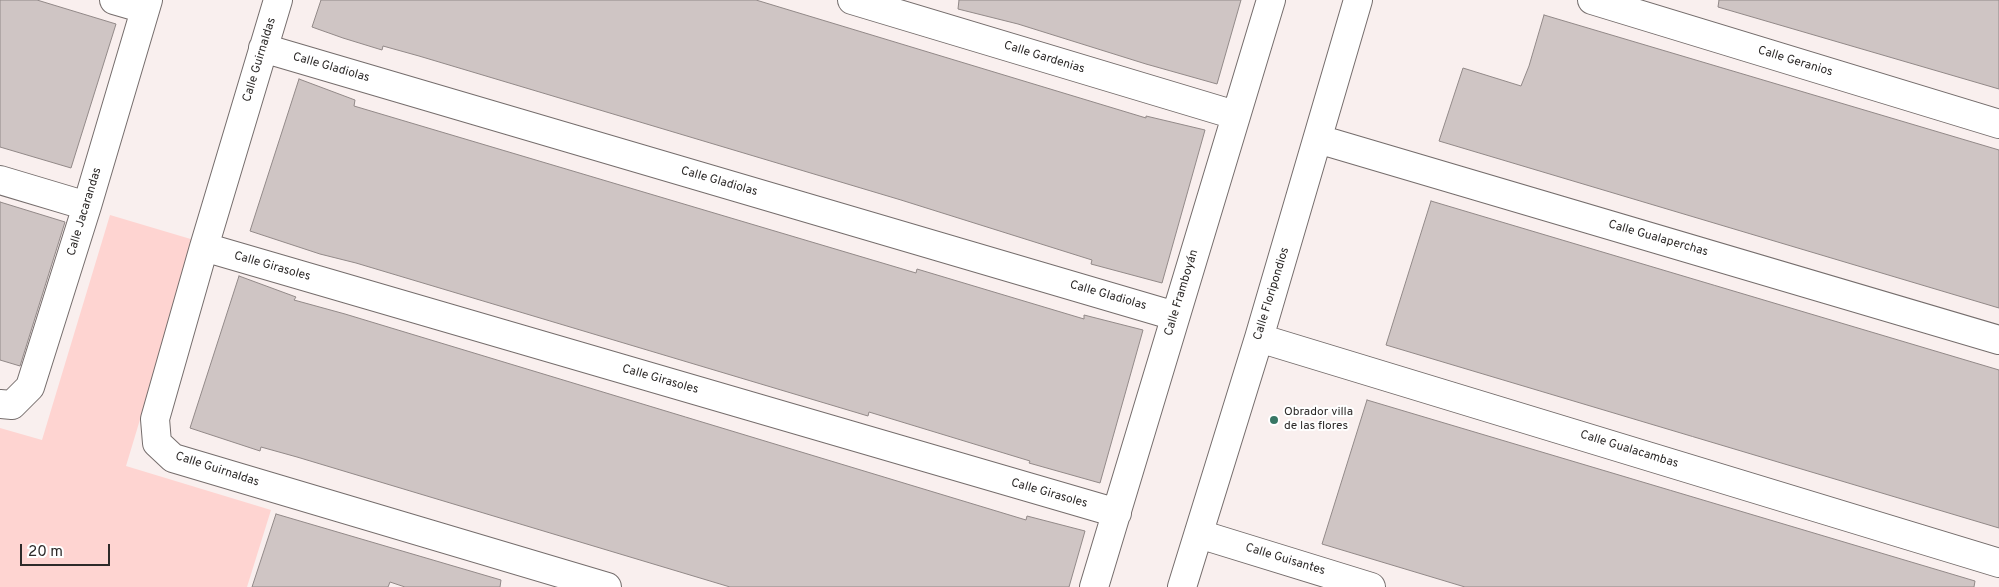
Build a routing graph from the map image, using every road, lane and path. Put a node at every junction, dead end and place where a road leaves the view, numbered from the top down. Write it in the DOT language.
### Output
graph roads {
  1 [pos="114,0"];
  2 [pos="278,0"];
  3 [pos="852,0"];
  4 [pos="1271,0"];
  5 [pos="1358,0"];
  6 [pos="1592,0"];
  7 [pos="147,5"];
  8 [pos="263,48"];
  9 [pos="1235,115"];
  10 [pos="1999,124"];
  11 [pos="1318,139"];
  12 [pos="0,180"];
  13 [pos="87,206"];
  14 [pos="204,247"];
  15 [pos="1175,316"];
  16 [pos="1259,338"];
  17 [pos="1999,340"];
  18 [pos="0,404"];
  19 [pos="1117,513"];
  20 [pos="1199,534"];
  21 [pos="1999,563"];
  22 [pos="607,587"];
  23 [pos="1094,587"];
  24 [pos="1182,587"];
  25 [pos="1372,587"];
  1 -- 7 [label="street"];
  2 -- 8 [label="street, Calle Guirnaldas"];
  3 -- 9 [label="street, Calle Gardenias"];
  4 -- 9 [label="street, Calle Framboyán"];
  5 -- 11 [label="street, Calle Floripondios"];
  6 -- 10 [label="street, Calle Geranios"];
  7 -- 13 [label="street, Calle Jacarandas"];
  8 -- 14 [label="street, Calle Guirnaldas"];
  8 -- 15 [label="street, Calle Gladiolas"];
  9 -- 15 [label="street, Calle Framboyán"];
  11 -- 16 [label="street, Calle Floripondios"];
  11 -- 17 [label="street, Calle Gualaperchas"];
  12 -- 13 [label="street"];
  13 -- 18 [label="street, Calle Jacarandas"];
  14 -- 19 [label="street, Calle Girasoles"];
  14 -- 22 [label="street, Calle Guirnaldas"];
  15 -- 19 [label="street, Calle Framboyán"];
  16 -- 20 [label="street, Calle Floripondios"];
  16 -- 21 [label="street, Calle Gualacambas"];
  19 -- 23 [label="street, Calle Framboyán"];
  20 -- 24 [label="street, Calle Floripondios"];
  20 -- 25 [label="street, Calle Guisantes"];
}
